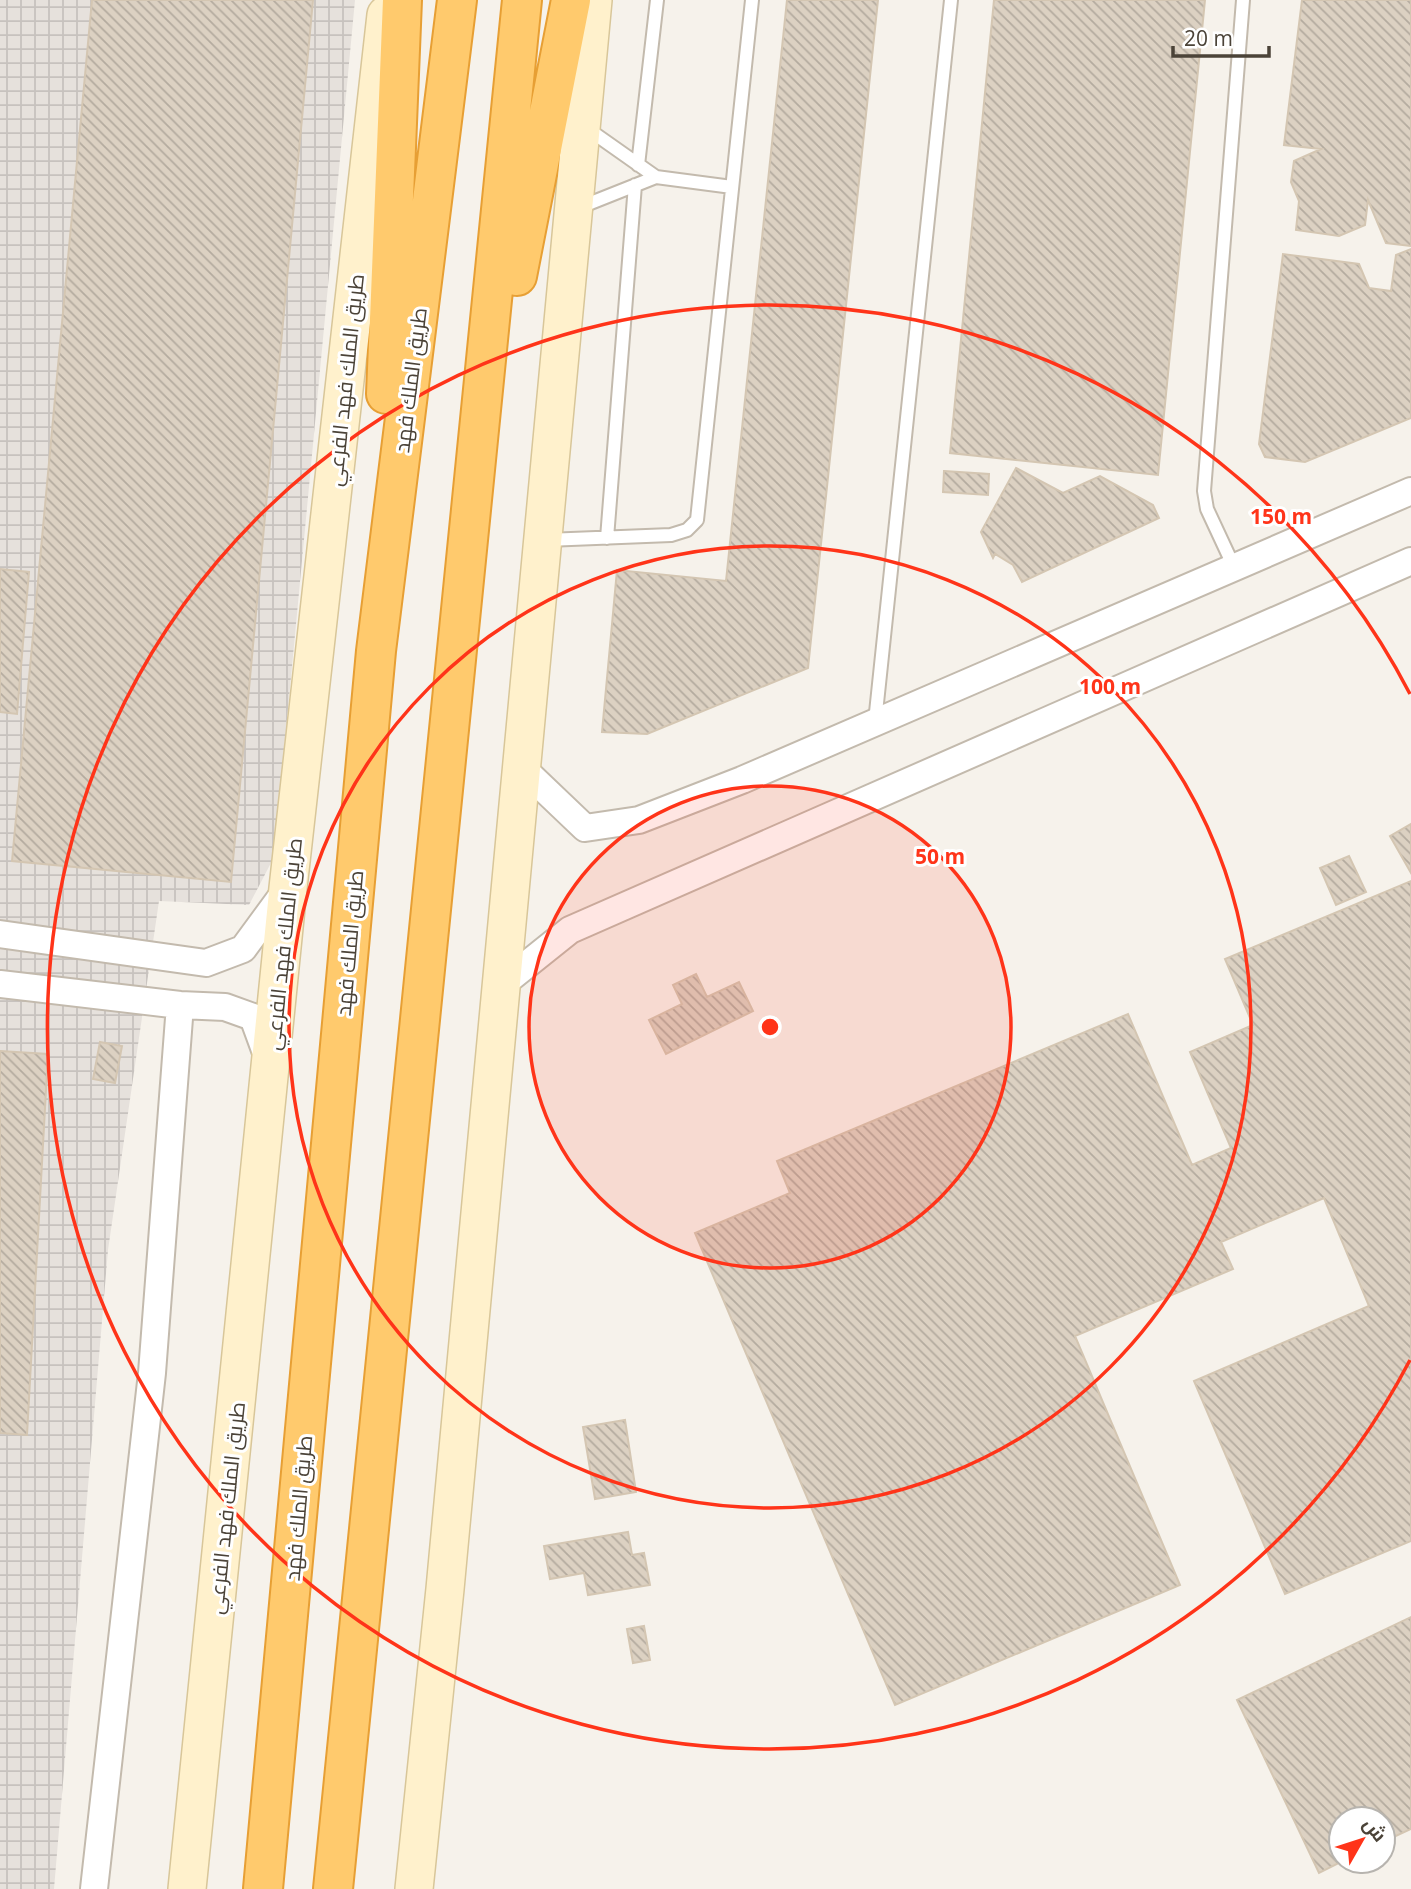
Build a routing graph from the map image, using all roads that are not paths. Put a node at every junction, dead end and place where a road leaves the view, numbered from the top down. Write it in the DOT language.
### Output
graph roads {
  1 [pos="387,0"];
  2 [pos="402,0"];
  3 [pos="457,0"];
  4 [pos="522,0"];
  5 [pos="571,0"];
  6 [pos="593,0"];
  7 [pos="657,0"];
  8 [pos="752,0"];
  9 [pos="951,0"];
  10 [pos="1243,0"];
  11 [pos="581,124"];
  12 [pos="638,165"];
  13 [pos="656,177"];
  14 [pos="635,185"];
  15 [pos="732,187"];
  16 [pos="573,210"];
  17 [pos="1411,491"];
  18 [pos="472,501"];
  19 [pos="607,538"];
  20 [pos="541,540"];
  21 [pos="1411,561"];
  22 [pos="1234,567"];
  23 [pos="376,651"];
  24 [pos="875,723"];
  25 [pos="520,766"];
  26 [pos="288,888"];
  27 [pos="0,934"];
  28 [pos="0,984"];
  29 [pos="500,986"];
  30 [pos="180,1005"];
  31 [pos="271,1068"];
  32 [pos="94,1889"];
  33 [pos="187,1889"];
  34 [pos="263,1889"];
  35 [pos="333,1889"];
  36 [pos="414,1889"];
  1 -- 26 [label="main road, طريق الملك فهد الفرعي"];
  2 -- 23 [label="highway"];
  3 -- 23 [label="highway, طريق الملك فهد"];
  4 -- 18 [label="highway"];
  5 -- 18 [label="highway"];
  6 -- 11 [label="main road"];
  7 -- 12 [label="lane"];
  8 -- 15 [label="lane"];
  9 -- 24 [label="lane"];
  10 -- 22 [label="lane"];
  11 -- 12 [label="lane"];
  11 -- 16 [label="main road"];
  12 -- 13 [label="lane"];
  13 -- 14 [label="lane"];
  13 -- 15 [label="lane"];
  14 -- 16 [label="lane"];
  14 -- 19 [label="lane"];
  15 -- 19 [label="lane"];
  16 -- 20 [label="main road"];
  17 -- 22 [label="street"];
  18 -- 35 [label="highway"];
  19 -- 20 [label="lane"];
  20 -- 25 [label="main road"];
  21 -- 29 [label="street"];
  22 -- 24 [label="street"];
  23 -- 34 [label="highway, طريق الملك فهد"];
  24 -- 25 [label="street"];
  25 -- 29 [label="main road"];
  26 -- 27 [label="street"];
  26 -- 31 [label="main road, طريق الملك فهد الفرعي"];
  28 -- 30 [label="street"];
  29 -- 36 [label="main road"];
  30 -- 31 [label="street"];
  30 -- 32 [label="street"];
  31 -- 33 [label="main road, طريق الملك فهد الفرعي"];
}
